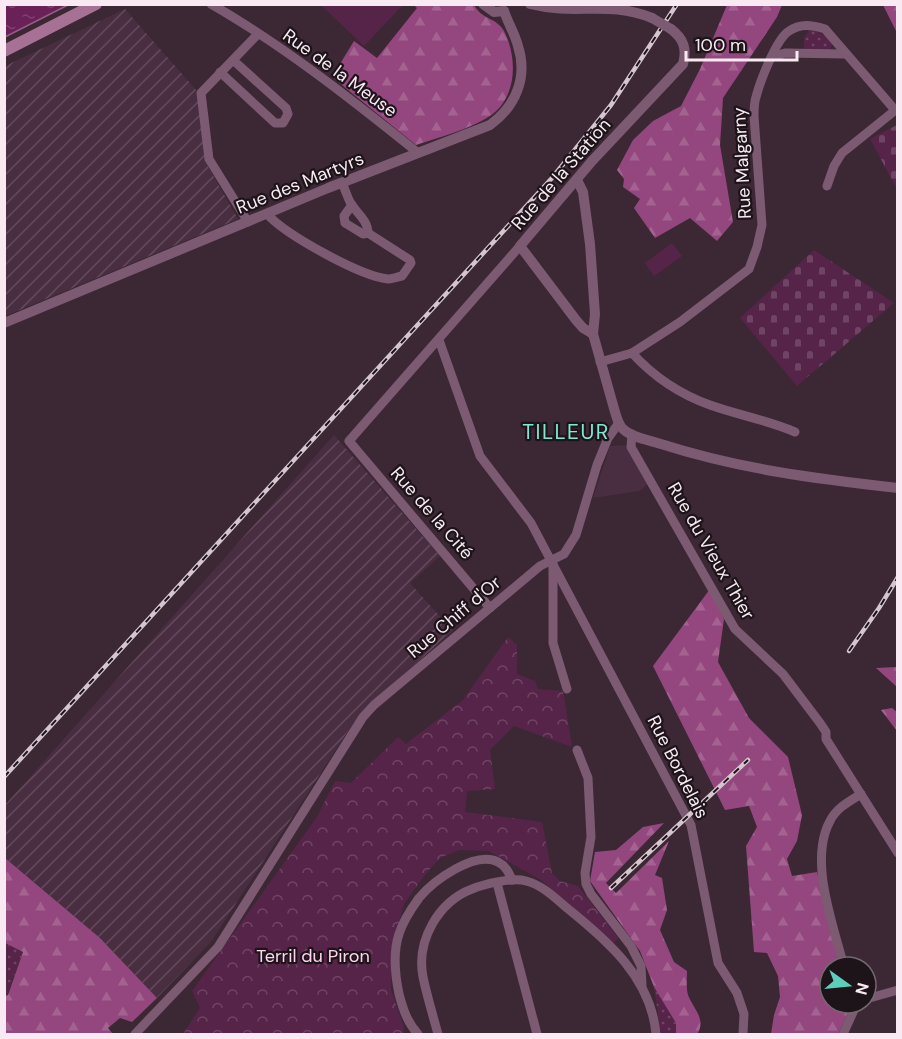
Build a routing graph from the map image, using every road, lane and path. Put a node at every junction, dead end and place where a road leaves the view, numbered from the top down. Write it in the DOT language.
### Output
graph roads {
  1 [pos="96,4"];
  2 [pos="211,4"];
  3 [pos="483,4"];
  4 [pos="530,4"];
  5 [pos="507,8"];
  6 [pos="258,34"];
  7 [pos="4,51"];
  8 [pos="845,54"];
  9 [pos="773,57"];
  10 [pos="233,60"];
  11 [pos="220,72"];
  12 [pos="896,109"];
  13 [pos="417,152"];
  14 [pos="577,180"];
  15 [pos="342,183"];
  16 [pos="827,186"];
  17 [pos="352,205"];
  18 [pos="267,214"];
  19 [pos="248,222"];
  20 [pos="368,233"];
  21 [pos="520,246"];
  22 [pos="4,323"];
  23 [pos="593,334"];
  24 [pos="439,339"];
  25 [pos="632,353"];
  26 [pos="600,362"];
  27 [pos="619,423"];
  28 [pos="795,432"];
  29 [pos="632,434"];
  30 [pos="349,441"];
  31 [pos="897,488"];
  32 [pos="553,561"];
  33 [pos="490,608"];
  34 [pos="567,689"];
  35 [pos="577,750"];
  36 [pos="861,794"];
  37 [pos="897,854"];
  38 [pos="512,880"];
  39 [pos="497,883"];
  40 [pos="841,955"];
  41 [pos="642,986"];
  42 [pos="897,990"];
  43 [pos="878,996"];
  44 [pos="849,1015"];
  45 [pos="135,1035"];
  46 [pos="418,1035"];
  47 [pos="438,1035"];
  48 [pos="537,1035"];
  49 [pos="656,1035"];
  50 [pos="743,1035"];
  51 [pos="843,1035"];
  1 -- 7 [label="main road"];
  2 -- 6 [label="street, Rue de la Meuse"];
  3 -- 5 [label="street"];
  4 -- 14 [label="street, Rue de la Station, bridge"];
  5 -- 13 [label="street, Rue des Martyrs"];
  6 -- 10 [label="street"];
  6 -- 13 [label="street, Rue de la Meuse"];
  8 -- 9 [label="street"];
  8 -- 9 [label="street, Rue Malgarny"];
  8 -- 12 [label="street, Rue Malgarny"];
  9 -- 25 [label="street, Rue Malgarny"];
  10 -- 11 [label="street"];
  10 -- 11 [label="street"];
  11 -- 19 [label="street"];
  12 -- 16 [label="street"];
  13 -- 15 [label="street, Rue des Martyrs"];
  14 -- 21 [label="street, Rue de la Station"];
  14 -- 23 [label="street"];
  15 -- 17 [label="street"];
  15 -- 18 [label="street, Rue des Martyrs"];
  17 -- 20 [label="street"];
  17 -- 20 [label="street"];
  18 -- 19 [label="street, Rue des Martyrs"];
  18 -- 20 [label="street"];
  19 -- 22 [label="street, Rue des Martyrs"];
  21 -- 23 [label="street"];
  21 -- 24 [label="street, Rue de la Station"];
  23 -- 26 [label="street"];
  24 -- 30 [label="street, Rue de la Station"];
  24 -- 32 [label="street, Rue Bordelais"];
  25 -- 26 [label="street"];
  25 -- 28 [label="street"];
  26 -- 27 [label="street"];
  27 -- 29 [label="street"];
  27 -- 32 [label="street, Rue Chiff d'Or"];
  29 -- 31 [label="street"];
  29 -- 36 [label="street, Rue du Vieux Thier"];
  30 -- 33 [label="street, Rue de la Cité"];
  32 -- 33 [label="street, Rue Chiff d'Or"];
  32 -- 34 [label="street"];
  32 -- 50 [label="street, Rue Bordelais"];
  33 -- 45 [label="street, Rue Chiff d'Or"];
  35 -- 41 [label="street"];
  36 -- 37 [label="street, Rue du Vieux Thier"];
  36 -- 40 [label="street"];
  38 -- 39 [label="street"];
  38 -- 41 [label="street"];
  38 -- 46 [label="street"];
  39 -- 47 [label="street"];
  39 -- 48 [label="street"];
  41 -- 49 [label="street"];
  42 -- 43 [label="street"];
  44 -- 51 [label="street"];
}
